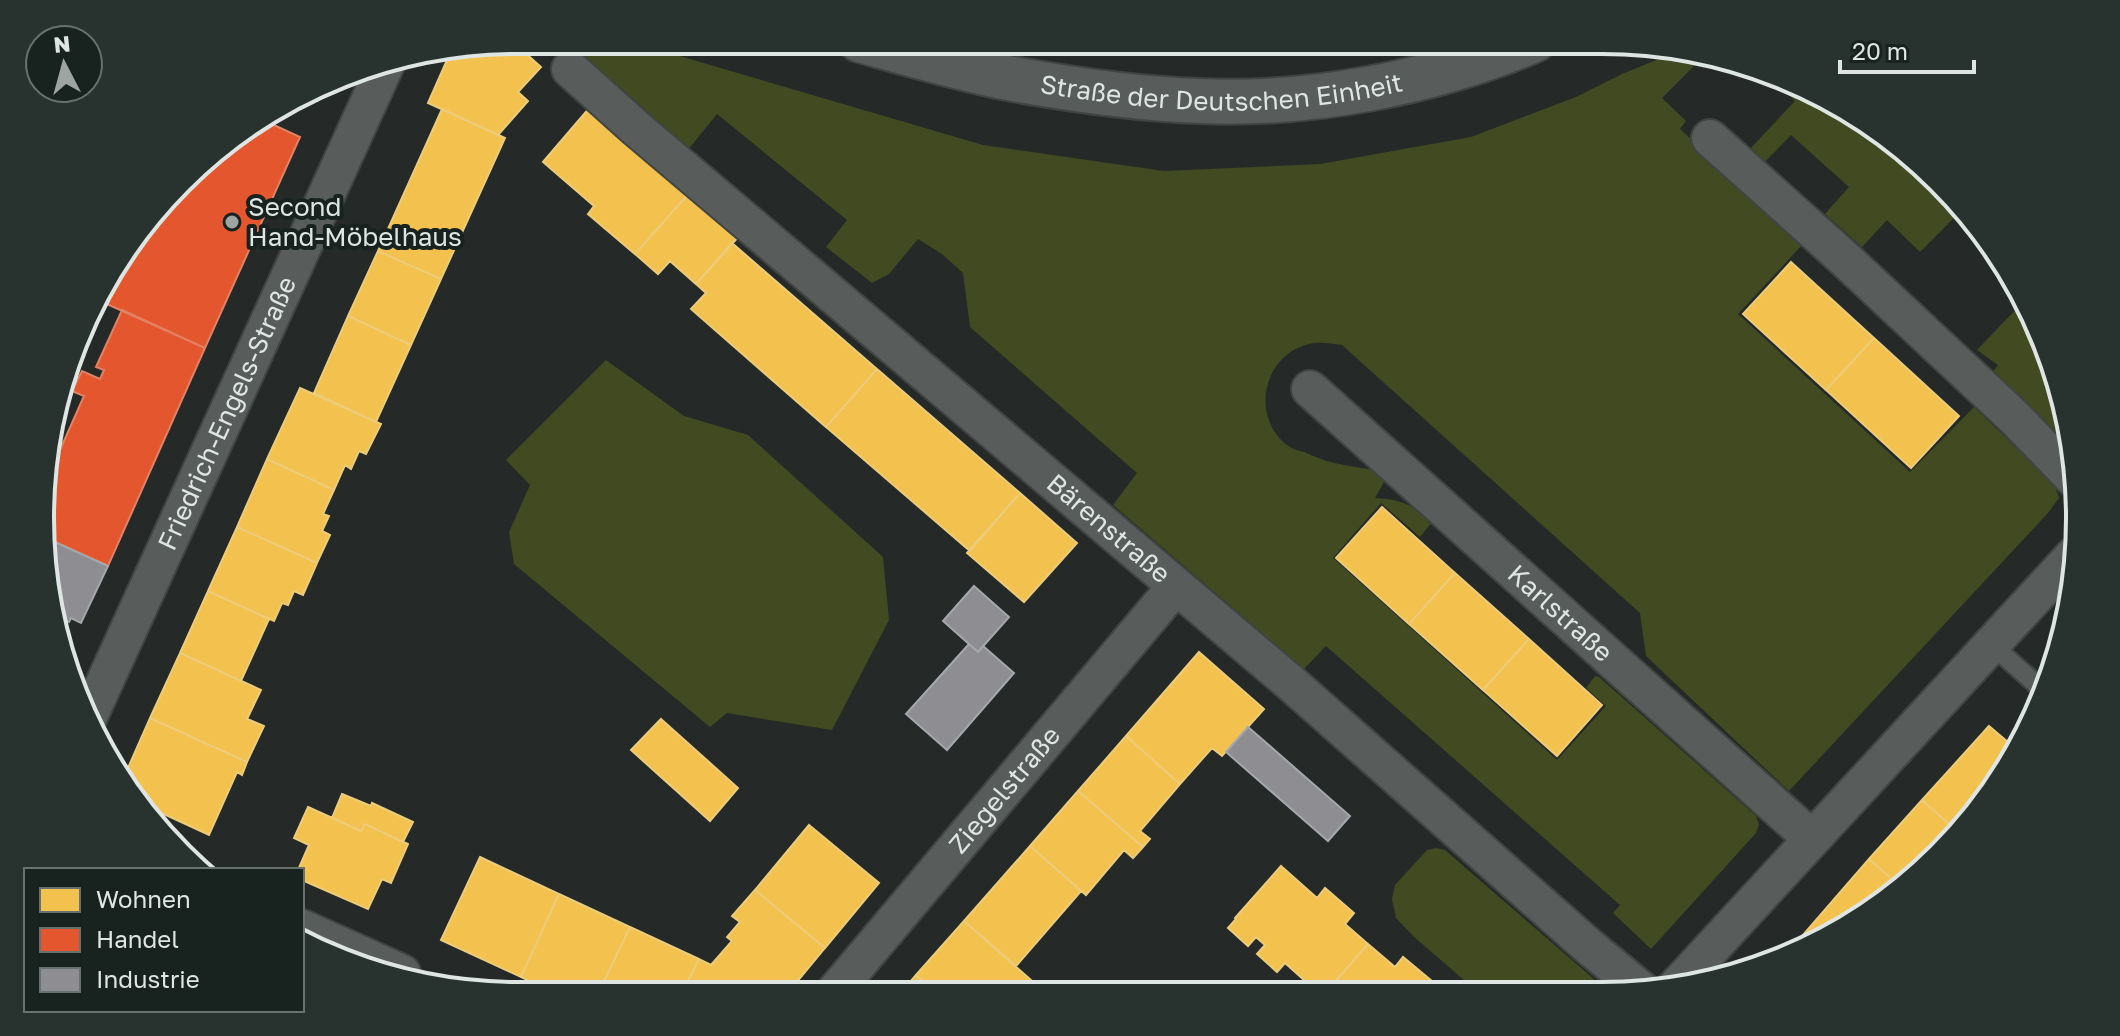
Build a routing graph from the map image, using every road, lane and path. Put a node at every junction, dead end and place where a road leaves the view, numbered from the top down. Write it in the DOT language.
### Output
graph roads {
  1 [pos="916,54"];
  2 [pos="1501,54"];
  3 [pos="570,69"];
  4 [pos="381,75"];
  5 [pos="1710,138"];
  6 [pos="1310,389"];
  7 [pos="2063,468"];
  8 [pos="1176,586"];
  9 [pos="2056,590"];
  10 [pos="1991,644"];
  11 [pos="2035,683"];
  12 [pos="94,706"];
  13 [pos="1811,838"];
  14 [pos="304,929"];
  15 [pos="358,953"];
  16 [pos="1688,974"];
  17 [pos="1631,981"];
  18 [pos="843,982"];
  1 -- 2 [label="street, Straße der Deutschen Einheit"];
  3 -- 8 [label="street, Bärenstraße"];
  4 -- 12 [label="street, Friedrich-Engels-Straße"];
  5 -- 7 [label="street"];
  6 -- 13 [label="street, Karlstraße"];
  8 -- 17 [label="street, Bärenstraße"];
  8 -- 18 [label="street, Ziegelstraße"];
  9 -- 10 [label="street"];
  10 -- 11 [label="lane"];
  10 -- 13 [label="street"];
  13 -- 16 [label="street"];
  14 -- 15 [label="street"];
}
